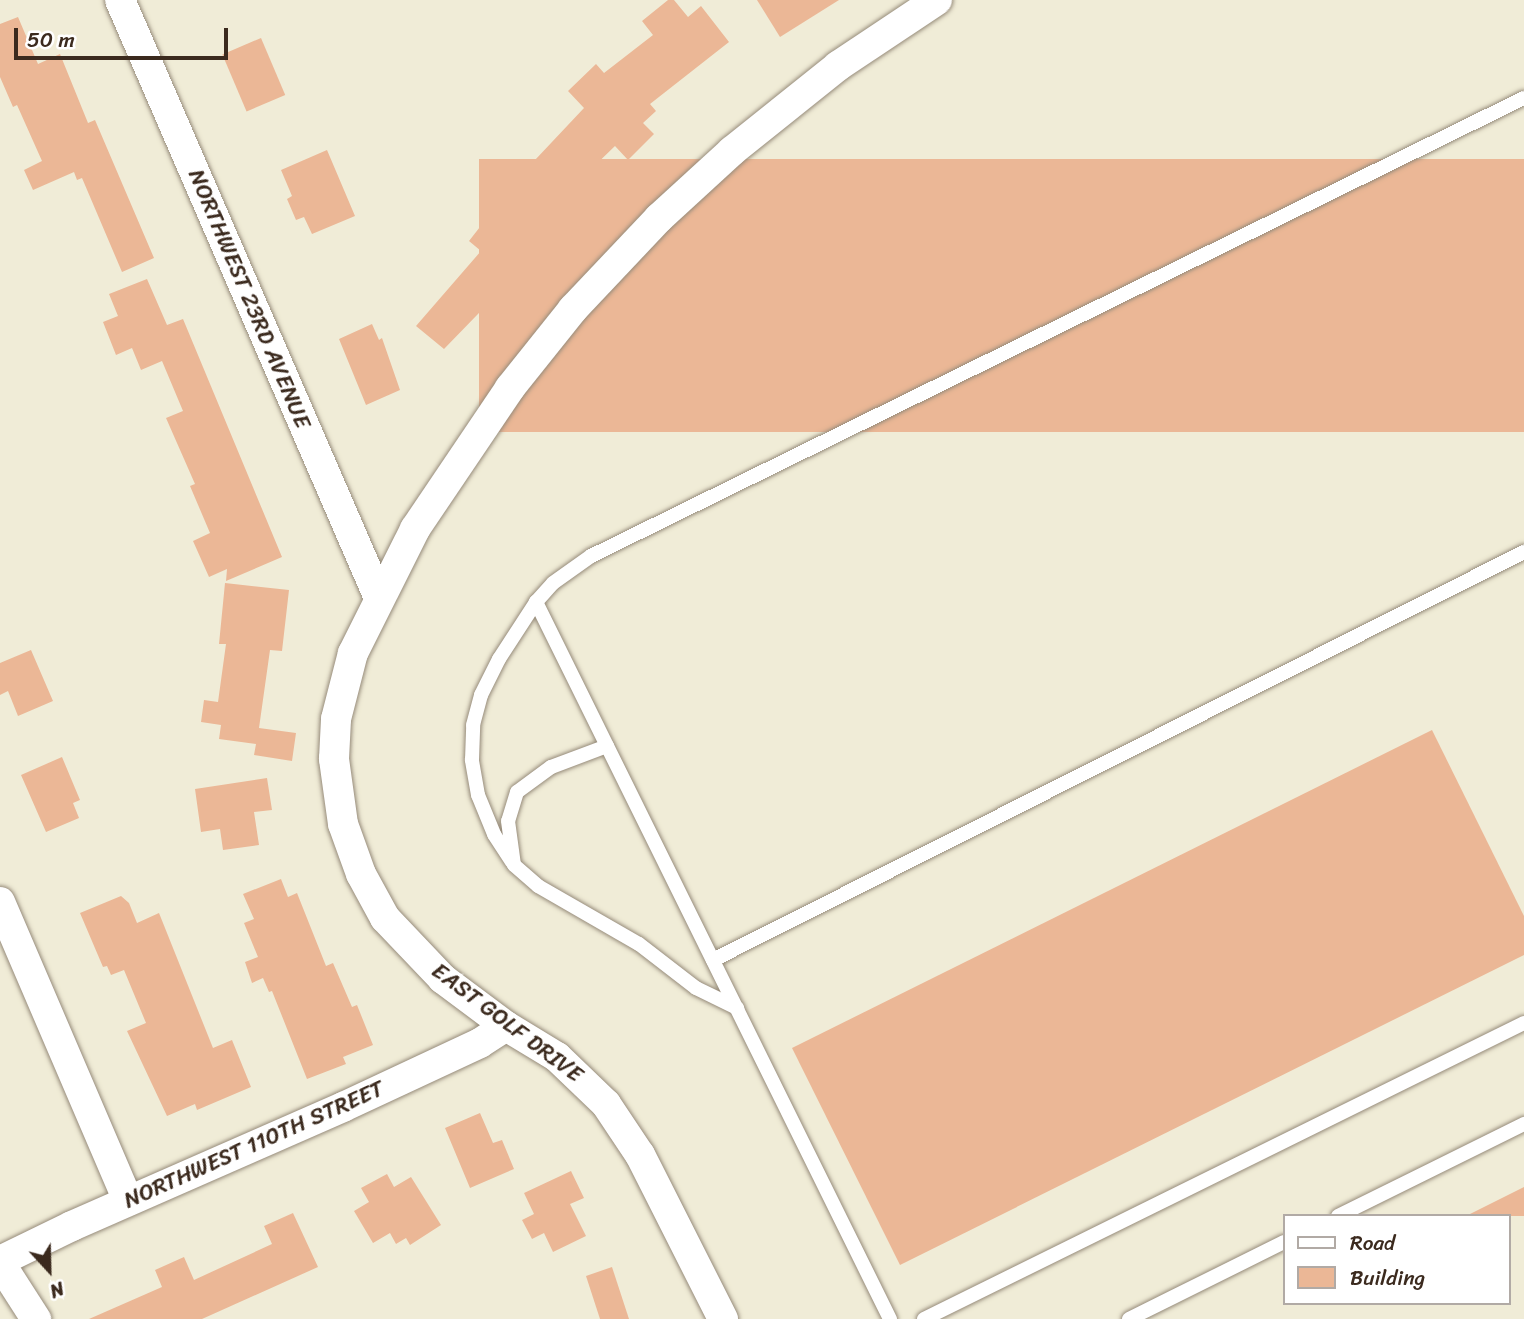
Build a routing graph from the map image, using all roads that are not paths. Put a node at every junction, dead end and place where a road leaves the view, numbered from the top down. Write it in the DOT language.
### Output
graph roads {
  1 [pos="120,0"];
  2 [pos="923,4"];
  3 [pos="1524,98"];
  4 [pos="1524,552"];
  5 [pos="379,598"];
  6 [pos="536,602"];
  7 [pos="607,746"];
  8 [pos="514,865"];
  9 [pos="0,902"];
  10 [pos="713,960"];
  11 [pos="737,1008"];
  12 [pos="1524,1023"];
  13 [pos="506,1026"];
  14 [pos="1524,1124"];
  15 [pos="128,1201"];
  16 [pos="1342,1214"];
  17 [pos="1282,1243"];
  18 [pos="0,1262"];
  19 [pos="36,1319"];
  20 [pos="723,1319"];
  21 [pos="890,1319"];
  22 [pos="924,1319"];
  23 [pos="1129,1319"];
  1 -- 5 [label="street, NORTHWEST 23RD AVENUE"];
  2 -- 5 [label="street, EAST GOLF DRIVE"];
  3 -- 6 [label="lane"];
  4 -- 10 [label="lane"];
  5 -- 13 [label="street, EAST GOLF DRIVE"];
  6 -- 7 [label="lane"];
  6 -- 8 [label="lane"];
  7 -- 8 [label="lane"];
  7 -- 10 [label="lane"];
  8 -- 11 [label="lane"];
  9 -- 15 [label="street"];
  10 -- 11 [label="lane"];
  11 -- 21 [label="lane"];
  12 -- 22 [label="lane"];
  13 -- 15 [label="street, NORTHWEST 110TH STREET"];
  13 -- 20 [label="street, EAST GOLF DRIVE"];
  14 -- 16 [label="lane"];
  15 -- 18 [label="street, NORTHWEST 110TH STREET"];
  17 -- 23 [label="lane"];
  18 -- 19 [label="street"];
}
